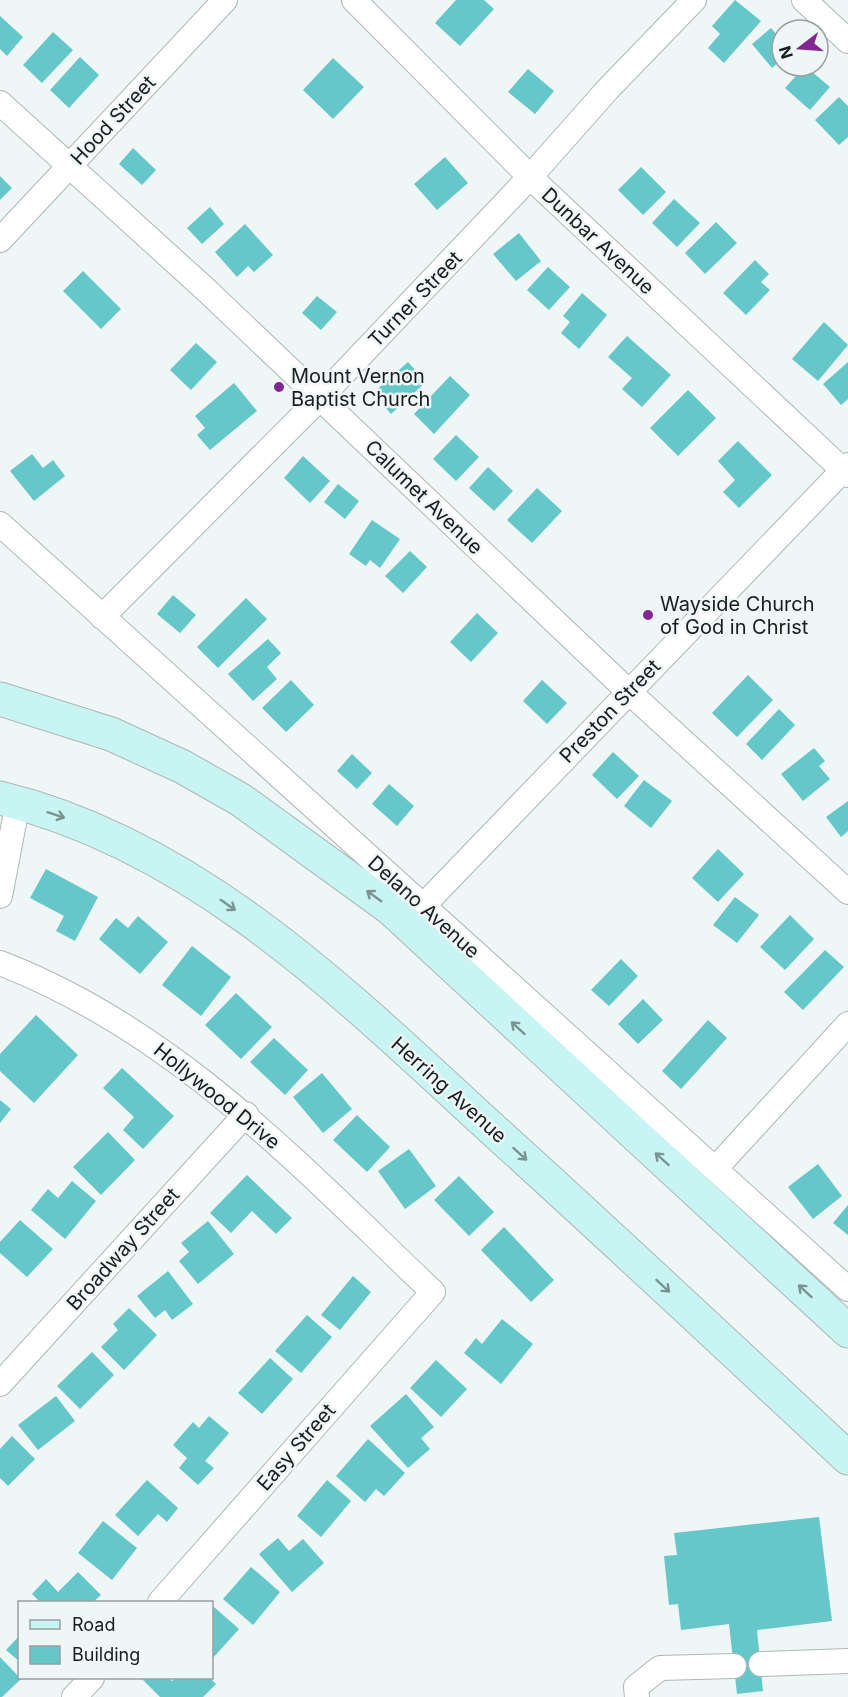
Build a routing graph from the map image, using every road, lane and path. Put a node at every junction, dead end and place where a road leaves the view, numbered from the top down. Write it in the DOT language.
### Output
graph roads {
  1 [pos="225,0"];
  2 [pos="354,0"];
  3 [pos="694,0"];
  4 [pos="804,0"];
  5 [pos="848,41"];
  6 [pos="0,103"];
  7 [pos="69,168"];
  8 [pos="530,177"];
  9 [pos="0,240"];
  10 [pos="320,398"];
  11 [pos="846,470"];
  12 [pos="0,524"];
  13 [pos="102,616"];
  14 [pos="629,692"];
  15 [pos="0,699"];
  16 [pos="9,800"];
  17 [pos="848,892"];
  18 [pos="0,896"];
  19 [pos="423,906"];
  20 [pos="0,963"];
  21 [pos="848,1024"];
  22 [pos="246,1114"];
  23 [pos="715,1169"];
  24 [pos="848,1289"];
  25 [pos="433,1292"];
  26 [pos="848,1331"];
  27 [pos="0,1384"];
  28 [pos="848,1458"];
  29 [pos="161,1601"];
  30 [pos="848,1661"];
  31 [pos="760,1664"];
  32 [pos="734,1666"];
  33 [pos="90,1679"];
  34 [pos="74,1697"];
  35 [pos="637,1697"];
  1 -- 7 [label="street, Hood Street"];
  2 -- 8 [label="street, Dunbar Avenue"];
  3 -- 8 [label="street, Turner Street"];
  4 -- 5 [label="street"];
  6 -- 7 [label="street, Calumet Avenue"];
  7 -- 9 [label="street, Hood Street"];
  7 -- 10 [label="street, Calumet Avenue"];
  8 -- 10 [label="street, Turner Street"];
  8 -- 11 [label="street, Dunbar Avenue"];
  10 -- 13 [label="street, Turner Street"];
  10 -- 14 [label="street, Calumet Avenue"];
  11 -- 14 [label="street, Preston Street"];
  12 -- 13 [label="street, Delano Avenue"];
  13 -- 19 [label="street, Delano Avenue"];
  14 -- 17 [label="street, Calumet Avenue"];
  14 -- 19 [label="street, Preston Street"];
  26 -- 15 [label="main road, one-way"];
  16 -- 18 [label="street"];
  16 -- 28 [label="main road, Herring Avenue, one-way"];
  19 -- 23 [label="street, Delano Avenue"];
  20 -- 22 [label="street, Hollywood Drive"];
  21 -- 23 [label="street"];
  22 -- 25 [label="street, Hollywood Drive"];
  22 -- 27 [label="street, Broadway Street"];
  23 -- 24 [label="street, Delano Avenue"];
  25 -- 29 [label="street, Easy Street"];
  30 -- 31 [label="street"];
  32 -- 35 [label="street"];
  33 -- 34 [label="street"];
}
